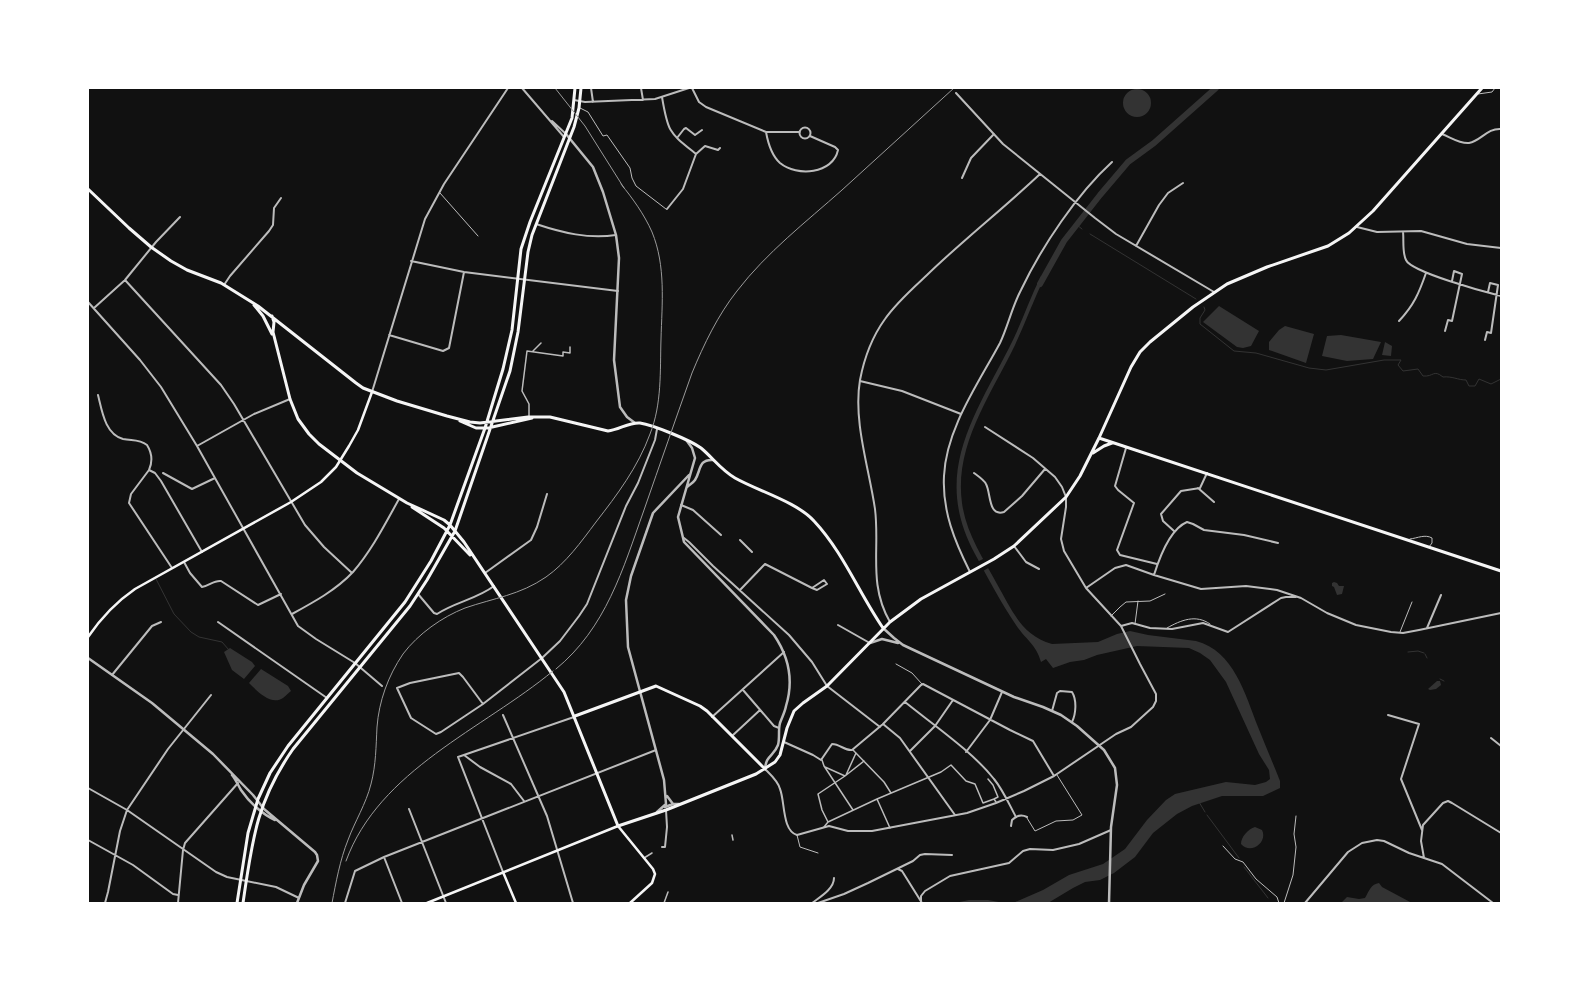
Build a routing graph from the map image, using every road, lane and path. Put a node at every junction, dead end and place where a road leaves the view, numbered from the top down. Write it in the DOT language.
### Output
graph roads {
  1 [pos="508,88"];
  2 [pos="522,88"];
  3 [pos="575,88"];
  4 [pos="581,88"];
  5 [pos="590,88"];
  6 [pos="641,88"];
  7 [pos="691,88"];
  8 [pos="1482,88"];
  9 [pos="1495,88"];
  10 [pos="956,93"];
  11 [pos="1478,94"];
  12 [pos="662,97"];
  13 [pos="574,100"];
  14 [pos="643,100"];
  15 [pos="580,101"];
  16 [pos="593,102"];
  17 [pos="579,108"];
  18 [pos="702,130"];
  19 [pos="1501,130"];
  20 [pos="766,132"];
  21 [pos="800,132"];
  22 [pos="994,134"];
  23 [pos="1442,134"];
  24 [pos="565,135"];
  25 [pos="810,136"];
  26 [pos="677,138"];
  27 [pos="570,140"];
  28 [pos="720,148"];
  29 [pos="696,154"];
  30 [pos="1112,162"];
  31 [pos="1040,174"];
  32 [pos="962,178"];
  33 [pos="1183,183"];
  34 [pos="88,189"];
  35 [pos="439,192"];
  36 [pos="281,198"];
  37 [pos="1075,203"];
  38 [pos="667,209"];
  39 [pos="180,217"];
  40 [pos="536,224"];
  41 [pos="1357,227"];
  42 [pos="1403,232"];
  43 [pos="616,234"];
  44 [pos="478,236"];
  45 [pos="1136,246"];
  46 [pos="151,247"];
  47 [pos="1501,248"];
  48 [pos="411,261"];
  49 [pos="464,272"];
  50 [pos="1426,273"];
  51 [pos="517,278"];
  52 [pos="524,279"];
  53 [pos="125,280"];
  54 [pos="1451,281"];
  55 [pos="1460,284"];
  56 [pos="224,285"];
  57 [pos="618,291"];
  58 [pos="1214,292"];
  59 [pos="1488,292"];
  60 [pos="1496,295"];
  61 [pos="1501,296"];
  62 [pos="251,301"];
  63 [pos="88,302"];
  64 [pos="94,308"];
  65 [pos="272,316"];
  66 [pos="1399,321"];
  67 [pos="1445,331"];
  68 [pos="389,335"];
  69 [pos="1485,340"];
  70 [pos="541,343"];
  71 [pos="570,347"];
  72 [pos="278,350"];
  73 [pos="533,351"];
  74 [pos="520,372"];
  75 [pos="523,373"];
  76 [pos="860,381"];
  77 [pos="372,392"];
  78 [pos="98,395"];
  79 [pos="290,399"];
  80 [pos="961,414"];
  81 [pos="447,416"];
  82 [pos="529,417"];
  83 [pos="538,417"];
  84 [pos="244,420"];
  85 [pos="494,421"];
  86 [pos="487,422"];
  87 [pos="635,423"];
  88 [pos="985,427"];
  89 [pos="485,428"];
  90 [pos="492,428"];
  91 [pos="657,429"];
  92 [pos="1099,438"];
  93 [pos="685,439"];
  94 [pos="1112,443"];
  95 [pos="197,446"];
  96 [pos="1126,448"];
  97 [pos="1091,454"];
  98 [pos="713,460"];
  99 [pos="340,461"];
  100 [pos="1045,469"];
  101 [pos="149,470"];
  102 [pos="164,473"];
  103 [pos="974,473"];
  104 [pos="691,474"];
  105 [pos="1207,474"];
  106 [pos="215,478"];
  107 [pos="686,487"];
  108 [pos="1198,488"];
  109 [pos="546,494"];
  110 [pos="129,498"];
  111 [pos="1066,498"];
  112 [pos="399,499"];
  113 [pos="126,502"];
  114 [pos="291,502"];
  115 [pos="1214,502"];
  116 [pos="407,503"];
  117 [pos="681,505"];
  118 [pos="450,526"];
  119 [pos="243,528"];
  120 [pos="448,531"];
  121 [pos="455,531"];
  122 [pos="1174,531"];
  123 [pos="452,536"];
  124 [pos="721,536"];
  125 [pos="682,538"];
  126 [pos="740,540"];
  127 [pos="1406,540"];
  128 [pos="1278,543"];
  129 [pos="1014,546"];
  130 [pos="1429,547"];
  131 [pos="202,552"];
  132 [pos="752,552"];
  133 [pos="476,560"];
  134 [pos="184,562"];
  135 [pos="1157,564"];
  136 [pos="172,568"];
  137 [pos="1039,569"];
  138 [pos="1501,571"];
  139 [pos="970,572"];
  140 [pos="352,573"];
  141 [pos="486,573"];
  142 [pos="1154,575"];
  143 [pos="494,586"];
  144 [pos="812,588"];
  145 [pos="1086,588"];
  146 [pos="740,590"];
  147 [pos="281,594"];
  148 [pos="418,594"];
  149 [pos="1164,594"];
  150 [pos="1441,595"];
  151 [pos="1301,598"];
  152 [pos="1138,601"];
  153 [pos="1412,602"];
  154 [pos="1501,613"];
  155 [pos="292,614"];
  156 [pos="1111,617"];
  157 [pos="161,622"];
  158 [pos="218,622"];
  159 [pos="890,622"];
  160 [pos="1135,624"];
  161 [pos="1210,624"];
  162 [pos="838,625"];
  163 [pos="1121,626"];
  164 [pos="883,628"];
  165 [pos="1427,628"];
  166 [pos="1165,629"];
  167 [pos="1400,632"];
  168 [pos="88,637"];
  169 [pos="867,644"];
  170 [pos="903,645"];
  171 [pos="784,652"];
  172 [pos="88,658"];
  173 [pos="542,658"];
  174 [pos="355,663"];
  175 [pos="896,664"];
  176 [pos="360,667"];
  177 [pos="112,675"];
  178 [pos="922,684"];
  179 [pos="382,686"];
  180 [pos="827,686"];
  181 [pos="742,690"];
  182 [pos="640,691"];
  183 [pos="1002,692"];
  184 [pos="211,694"];
  185 [pos="327,698"];
  186 [pos="953,700"];
  187 [pos="905,702"];
  188 [pos="483,704"];
  189 [pos="760,710"];
  190 [pos="1052,711"];
  191 [pos="504,715"];
  192 [pos="1388,715"];
  193 [pos="575,716"];
  194 [pos="712,716"];
  195 [pos="990,720"];
  196 [pos="1072,722"];
  197 [pos="884,724"];
  198 [pos="935,726"];
  199 [pos="880,727"];
  200 [pos="779,728"];
  201 [pos="183,729"];
  202 [pos="732,736"];
  203 [pos="513,738"];
  204 [pos="1491,738"];
  205 [pos="784,742"];
  206 [pos="1099,745"];
  207 [pos="1501,746"];
  208 [pos="656,750"];
  209 [pos="853,750"];
  210 [pos="910,751"];
  211 [pos="966,752"];
  212 [pos="856,753"];
  213 [pos="464,755"];
  214 [pos="822,760"];
  215 [pos="864,761"];
  216 [pos="824,766"];
  217 [pos="766,769"];
  218 [pos="597,772"];
  219 [pos="1057,774"];
  220 [pos="846,776"];
  221 [pos="1054,776"];
  222 [pos="929,777"];
  223 [pos="988,779"];
  224 [pos="239,782"];
  225 [pos="835,783"];
  226 [pos="88,788"];
  227 [pos="666,793"];
  228 [pos="891,793"];
  229 [pos="538,795"];
  230 [pos="1006,798"];
  231 [pos="258,799"];
  232 [pos="877,799"];
  233 [pos="994,799"];
  234 [pos="524,801"];
  235 [pos="996,803"];
  236 [pos="673,804"];
  237 [pos="680,804"];
  238 [pos="255,806"];
  239 [pos="262,806"];
  240 [pos="665,808"];
  241 [pos="409,809"];
  242 [pos="127,810"];
  243 [pos="853,810"];
  244 [pos="260,811"];
  245 [pos="955,815"];
  246 [pos="1016,816"];
  247 [pos="1296,816"];
  248 [pos="482,818"];
  249 [pos="1027,818"];
  250 [pos="278,821"];
  251 [pos="828,822"];
  252 [pos="618,826"];
  253 [pos="1011,826"];
  254 [pos="824,827"];
  255 [pos="890,828"];
  256 [pos="1111,830"];
  257 [pos="1422,830"];
  258 [pos="1501,833"];
  259 [pos="732,835"];
  260 [pos="797,835"];
  261 [pos="88,840"];
  262 [pos="734,840"];
  263 [pos="423,842"];
  264 [pos="1223,846"];
  265 [pos="662,847"];
  266 [pos="183,850"];
  267 [pos="557,850"];
  268 [pos="652,853"];
  269 [pos="818,853"];
  270 [pos="116,855"];
  271 [pos="952,855"];
  272 [pos="384,857"];
  273 [pos="644,858"];
  274 [pos="1424,858"];
  275 [pos="897,869"];
  276 [pos="503,872"];
  277 [pos="834,878"];
  278 [pos="668,892"];
  279 [pos="178,895"];
  280 [pos="443,896"];
  281 [pos="299,898"];
  282 [pos="921,902"];
  283 [pos="105,903"];
  284 [pos="178,903"];
  285 [pos="237,903"];
  286 [pos="243,903"];
  287 [pos="298,903"];
  288 [pos="345,903"];
  289 [pos="402,903"];
  290 [pos="427,903"];
  291 [pos="446,903"];
  292 [pos="516,903"];
  293 [pos="573,903"];
  294 [pos="630,903"];
  295 [pos="664,903"];
  296 [pos="812,903"];
  297 [pos="818,903"];
  298 [pos="1109,903"];
  299 [pos="1279,903"];
  300 [pos="1284,903"];
  301 [pos="1305,903"];
  302 [pos="1493,903"];
  1 -- 35 [label="street"];
  2 -- 24 [label="street"];
  3 -- 13 [label="main road"];
  4 -- 15 [label="main road"];
  5 -- 16 [label="street"];
  6 -- 14 [label="street"];
  7 -- 12 [label="street"];
  7 -- 20 [label="street"];
  8 -- 11 [label="main road"];
  9 -- 11 [label="lane"];
  10 -- 22 [label="street"];
  11 -- 23 [label="main road"];
  12 -- 14 [label="street"];
  12 -- 26 [label="street"];
  13 -- 15 [label="street"];
  13 -- 24 [label="main road"];
  14 -- 16 [label="street"];
  15 -- 16 [label="street"];
  15 -- 17 [label="main road"];
  17 -- 27 [label="main road"];
  17 -- 38 [label="lane"];
  18 -- 26 [label="street"];
  19 -- 23 [label="street"];
  20 -- 21 [label="street"];
  20 -- 25 [label="street"];
  21 -- 25 [label="street"];
  21 -- 25 [label="street"];
  22 -- 31 [label="street"];
  22 -- 32 [label="street"];
  23 -- 41 [label="main road"];
  24 -- 27 [label="street"];
  24 -- 51 [label="main road"];
  26 -- 29 [label="street"];
  27 -- 40 [label="main road"];
  27 -- 43 [label="street"];
  28 -- 29 [label="street"];
  29 -- 38 [label="street"];
  30 -- 37 [label="street"];
  31 -- 37 [label="street"];
  31 -- 76 [label="street"];
  33 -- 45 [label="street"];
  34 -- 46 [label="main road"];
  35 -- 44 [label="lane"];
  35 -- 48 [label="street"];
  36 -- 56 [label="street"];
  37 -- 45 [label="street"];
  37 -- 80 [label="street"];
  39 -- 46 [label="street"];
  40 -- 43 [label="street"];
  40 -- 52 [label="main road"];
  41 -- 42 [label="street"];
  41 -- 58 [label="main road"];
  42 -- 47 [label="street"];
  42 -- 50 [label="street"];
  43 -- 57 [label="street"];
  45 -- 58 [label="street"];
  46 -- 53 [label="street"];
  46 -- 56 [label="main road"];
  48 -- 49 [label="street"];
  48 -- 68 [label="street"];
  49 -- 51 [label="street"];
  49 -- 68 [label="street"];
  50 -- 54 [label="street"];
  50 -- 66 [label="street"];
  51 -- 52 [label="street"];
  51 -- 86 [label="main road"];
  52 -- 57 [label="street"];
  52 -- 85 [label="main road"];
  53 -- 64 [label="street"];
  53 -- 84 [label="street"];
  54 -- 55 [label="street"];
  54 -- 55 [label="street"];
  55 -- 59 [label="street"];
  55 -- 67 [label="street"];
  56 -- 62 [label="main road"];
  57 -- 87 [label="street"];
  58 -- 92 [label="main road"];
  59 -- 60 [label="street"];
  59 -- 60 [label="street"];
  60 -- 61 [label="street"];
  60 -- 69 [label="street"];
  62 -- 65 [label="main road"];
  62 -- 72 [label="main road"];
  63 -- 64 [label="street"];
  64 -- 95 [label="street"];
  65 -- 72 [label="main road"];
  65 -- 77 [label="main road"];
  68 -- 77 [label="street"];
  70 -- 73 [label="street"];
  71 -- 73 [label="street"];
  72 -- 79 [label="main road"];
  73 -- 75 [label="street"];
  74 -- 75 [label="street"];
  75 -- 82 [label="street"];
  76 -- 80 [label="street"];
  76 -- 159 [label="street"];
  77 -- 81 [label="main road"];
  77 -- 99 [label="main road"];
  78 -- 101 [label="street"];
  79 -- 84 [label="street"];
  79 -- 99 [label="main road"];
  80 -- 139 [label="street"];
  81 -- 86 [label="main road"];
  81 -- 89 [label="main road"];
  82 -- 83 [label="main road"];
  82 -- 85 [label="main road"];
  83 -- 87 [label="main road"];
  83 -- 90 [label="main road"];
  84 -- 95 [label="street"];
  84 -- 114 [label="street"];
  85 -- 86 [label="main road"];
  85 -- 90 [label="main road"];
  86 -- 89 [label="main road"];
  87 -- 91 [label="main road"];
  88 -- 100 [label="street"];
  89 -- 90 [label="main road"];
  89 -- 118 [label="main road"];
  90 -- 121 [label="main road"];
  91 -- 93 [label="main road"];
  91 -- 173 [label="street"];
  92 -- 94 [label="main road"];
  92 -- 97 [label="main road"];
  93 -- 98 [label="main road"];
  93 -- 104 [label="street"];
  94 -- 96 [label="main road"];
  94 -- 97 [label="main road"];
  95 -- 106 [label="street"];
  96 -- 105 [label="main road"];
  96 -- 135 [label="street"];
  97 -- 111 [label="main road"];
  98 -- 107 [label="street"];
  98 -- 164 [label="main road"];
  99 -- 112 [label="main road"];
  99 -- 114 [label="main road"];
  100 -- 103 [label="street"];
  100 -- 111 [label="street"];
  101 -- 110 [label="street"];
  101 -- 131 [label="street"];
  102 -- 106 [label="street"];
  104 -- 107 [label="street"];
  104 -- 182 [label="street"];
  105 -- 108 [label="street"];
  105 -- 127 [label="main road"];
  106 -- 119 [label="street"];
  107 -- 117 [label="street"];
  108 -- 115 [label="street"];
  108 -- 122 [label="street"];
  109 -- 141 [label="street"];
  110 -- 113 [label="street"];
  110 -- 136 [label="street"];
  111 -- 129 [label="main road"];
  111 -- 145 [label="street"];
  112 -- 116 [label="main road"];
  112 -- 140 [label="street"];
  114 -- 119 [label="main road"];
  114 -- 140 [label="street"];
  116 -- 118 [label="main road"];
  116 -- 120 [label="main road"];
  117 -- 124 [label="street"];
  117 -- 125 [label="street"];
  118 -- 120 [label="main road"];
  118 -- 121 [label="main road"];
  119 -- 131 [label="main road"];
  119 -- 147 [label="street"];
  120 -- 123 [label="main road"];
  120 -- 174 [label="main road"];
  121 -- 123 [label="main road"];
  121 -- 133 [label="main road"];
  122 -- 128 [label="street"];
  122 -- 135 [label="street"];
  123 -- 133 [label="main road"];
  123 -- 148 [label="main road"];
  125 -- 146 [label="street"];
  125 -- 171 [label="street"];
  126 -- 132 [label="street"];
  127 -- 130 [label="main road"];
  127 -- 130 [label="lane"];
  129 -- 137 [label="street"];
  129 -- 139 [label="main road"];
  130 -- 138 [label="main road"];
  131 -- 134 [label="main road"];
  133 -- 141 [label="main road"];
  134 -- 136 [label="main road"];
  134 -- 147 [label="street"];
  135 -- 142 [label="street"];
  136 -- 168 [label="main road"];
  139 -- 159 [label="main road"];
  140 -- 155 [label="street"];
  141 -- 143 [label="main road"];
  142 -- 145 [label="street"];
  142 -- 151 [label="street"];
  143 -- 148 [label="street"];
  143 -- 173 [label="main road"];
  144 -- 144 [label="street"];
  144 -- 146 [label="street"];
  145 -- 156 [label="street"];
  146 -- 180 [label="street"];
  147 -- 155 [label="street"];
  148 -- 176 [label="main road"];
  149 -- 152 [label="lane"];
  150 -- 165 [label="street"];
  151 -- 161 [label="street"];
  151 -- 167 [label="street"];
  152 -- 156 [label="lane"];
  152 -- 160 [label="lane"];
  153 -- 167 [label="lane"];
  154 -- 165 [label="street"];
  155 -- 174 [label="street"];
  156 -- 163 [label="street"];
  157 -- 177 [label="street"];
  158 -- 185 [label="street"];
  159 -- 164 [label="main road"];
  160 -- 163 [label="street"];
  160 -- 166 [label="street"];
  161 -- 166 [label="street"];
  161 -- 166 [label="lane"];
  162 -- 169 [label="street"];
  163 -- 206 [label="street"];
  164 -- 169 [label="main road"];
  164 -- 170 [label="street"];
  165 -- 167 [label="street"];
  169 -- 170 [label="street"];
  169 -- 180 [label="main road"];
  170 -- 183 [label="street"];
  171 -- 181 [label="street"];
  171 -- 200 [label="street"];
  172 -- 177 [label="street"];
  173 -- 188 [label="street"];
  173 -- 193 [label="main road"];
  174 -- 176 [label="street"];
  174 -- 185 [label="main road"];
  175 -- 178 [label="lane"];
  176 -- 179 [label="street"];
  176 -- 239 [label="main road"];
  177 -- 201 [label="street"];
  178 -- 186 [label="street"];
  178 -- 187 [label="street"];
  180 -- 199 [label="street"];
  180 -- 205 [label="main road"];
  181 -- 189 [label="street"];
  181 -- 194 [label="street"];
  182 -- 193 [label="main road"];
  182 -- 194 [label="main road"];
  182 -- 208 [label="street"];
  183 -- 190 [label="street"];
  183 -- 195 [label="street"];
  184 -- 201 [label="street"];
  185 -- 231 [label="main road"];
  186 -- 195 [label="street"];
  186 -- 198 [label="street"];
  187 -- 197 [label="street"];
  187 -- 198 [label="street"];
  188 -- 188 [label="street"];
  189 -- 200 [label="street"];
  189 -- 202 [label="street"];
  190 -- 196 [label="street"];
  190 -- 196 [label="street"];
  191 -- 203 [label="street"];
  192 -- 257 [label="street"];
  193 -- 203 [label="street"];
  193 -- 218 [label="main road"];
  194 -- 202 [label="main road"];
  195 -- 211 [label="street"];
  195 -- 221 [label="street"];
  196 -- 206 [label="street"];
  197 -- 199 [label="street"];
  197 -- 210 [label="street"];
  198 -- 210 [label="street"];
  198 -- 211 [label="street"];
  199 -- 209 [label="street"];
  200 -- 217 [label="street"];
  201 -- 224 [label="street"];
  201 -- 242 [label="street"];
  202 -- 217 [label="main road"];
  203 -- 213 [label="street"];
  203 -- 229 [label="street"];
  204 -- 207 [label="street"];
  205 -- 214 [label="street"];
  205 -- 217 [label="main road"];
  206 -- 219 [label="street"];
  206 -- 256 [label="street"];
  208 -- 218 [label="street"];
  208 -- 227 [label="street"];
  209 -- 212 [label="street"];
  209 -- 214 [label="street"];
  210 -- 222 [label="street"];
  211 -- 230 [label="street"];
  212 -- 215 [label="street"];
  212 -- 220 [label="street"];
  213 -- 234 [label="street"];
  213 -- 248 [label="street"];
  214 -- 216 [label="street"];
  215 -- 220 [label="street"];
  215 -- 228 [label="street"];
  216 -- 220 [label="street"];
  216 -- 225 [label="street"];
  217 -- 237 [label="main road"];
  217 -- 260 [label="street"];
  218 -- 229 [label="street"];
  218 -- 252 [label="main road"];
  219 -- 221 [label="street"];
  219 -- 249 [label="lane"];
  220 -- 225 [label="street"];
  221 -- 230 [label="street"];
  222 -- 228 [label="street"];
  222 -- 233 [label="street"];
  222 -- 245 [label="street"];
  223 -- 233 [label="street"];
  224 -- 231 [label="street"];
  224 -- 238 [label="street"];
  224 -- 266 [label="street"];
  225 -- 243 [label="street"];
  225 -- 251 [label="street"];
  226 -- 242 [label="street"];
  227 -- 236 [label="street"];
  227 -- 240 [label="street"];
  228 -- 232 [label="street"];
  229 -- 234 [label="street"];
  229 -- 267 [label="street"];
  230 -- 235 [label="street"];
  230 -- 246 [label="street"];
  231 -- 238 [label="main road"];
  231 -- 239 [label="street"];
  232 -- 243 [label="street"];
  232 -- 255 [label="street"];
  233 -- 235 [label="street"];
  234 -- 248 [label="street"];
  235 -- 245 [label="street"];
  236 -- 237 [label="street"];
  236 -- 240 [label="street"];
  237 -- 240 [label="main road"];
  238 -- 244 [label="street"];
  238 -- 285 [label="main road"];
  239 -- 244 [label="main road"];
  239 -- 250 [label="street"];
  240 -- 252 [label="main road"];
  240 -- 265 [label="street"];
  241 -- 263 [label="street"];
  242 -- 266 [label="street"];
  242 -- 270 [label="street"];
  243 -- 251 [label="street"];
  244 -- 250 [label="street"];
  244 -- 286 [label="main road"];
  245 -- 255 [label="street"];
  246 -- 249 [label="street"];
  246 -- 253 [label="street"];
  247 -- 300 [label="lane"];
  248 -- 263 [label="street"];
  248 -- 276 [label="street"];
  250 -- 281 [label="street"];
  251 -- 254 [label="street"];
  252 -- 267 [label="main road"];
  252 -- 273 [label="main road"];
  254 -- 255 [label="street"];
  254 -- 260 [label="street"];
  256 -- 282 [label="street"];
  256 -- 298 [label="street"];
  257 -- 258 [label="street"];
  257 -- 274 [label="street"];
  259 -- 262 [label="street"];
  260 -- 269 [label="lane"];
  261 -- 270 [label="street"];
  263 -- 272 [label="street"];
  263 -- 280 [label="street"];
  264 -- 299 [label="lane"];
  266 -- 279 [label="street"];
  266 -- 281 [label="street"];
  267 -- 276 [label="main road"];
  267 -- 293 [label="street"];
  268 -- 273 [label="street"];
  270 -- 279 [label="street"];
  270 -- 283 [label="street"];
  271 -- 275 [label="street"];
  272 -- 288 [label="street"];
  272 -- 289 [label="street"];
  273 -- 294 [label="main road"];
  274 -- 301 [label="street"];
  274 -- 302 [label="street"];
  275 -- 282 [label="street"];
  275 -- 297 [label="street"];
  276 -- 280 [label="main road"];
  276 -- 292 [label="main road"];
  277 -- 296 [label="street"];
  278 -- 295 [label="street"];
  279 -- 284 [label="street"];
  280 -- 290 [label="main road"];
  280 -- 291 [label="street"];
  281 -- 287 [label="street"];
}
